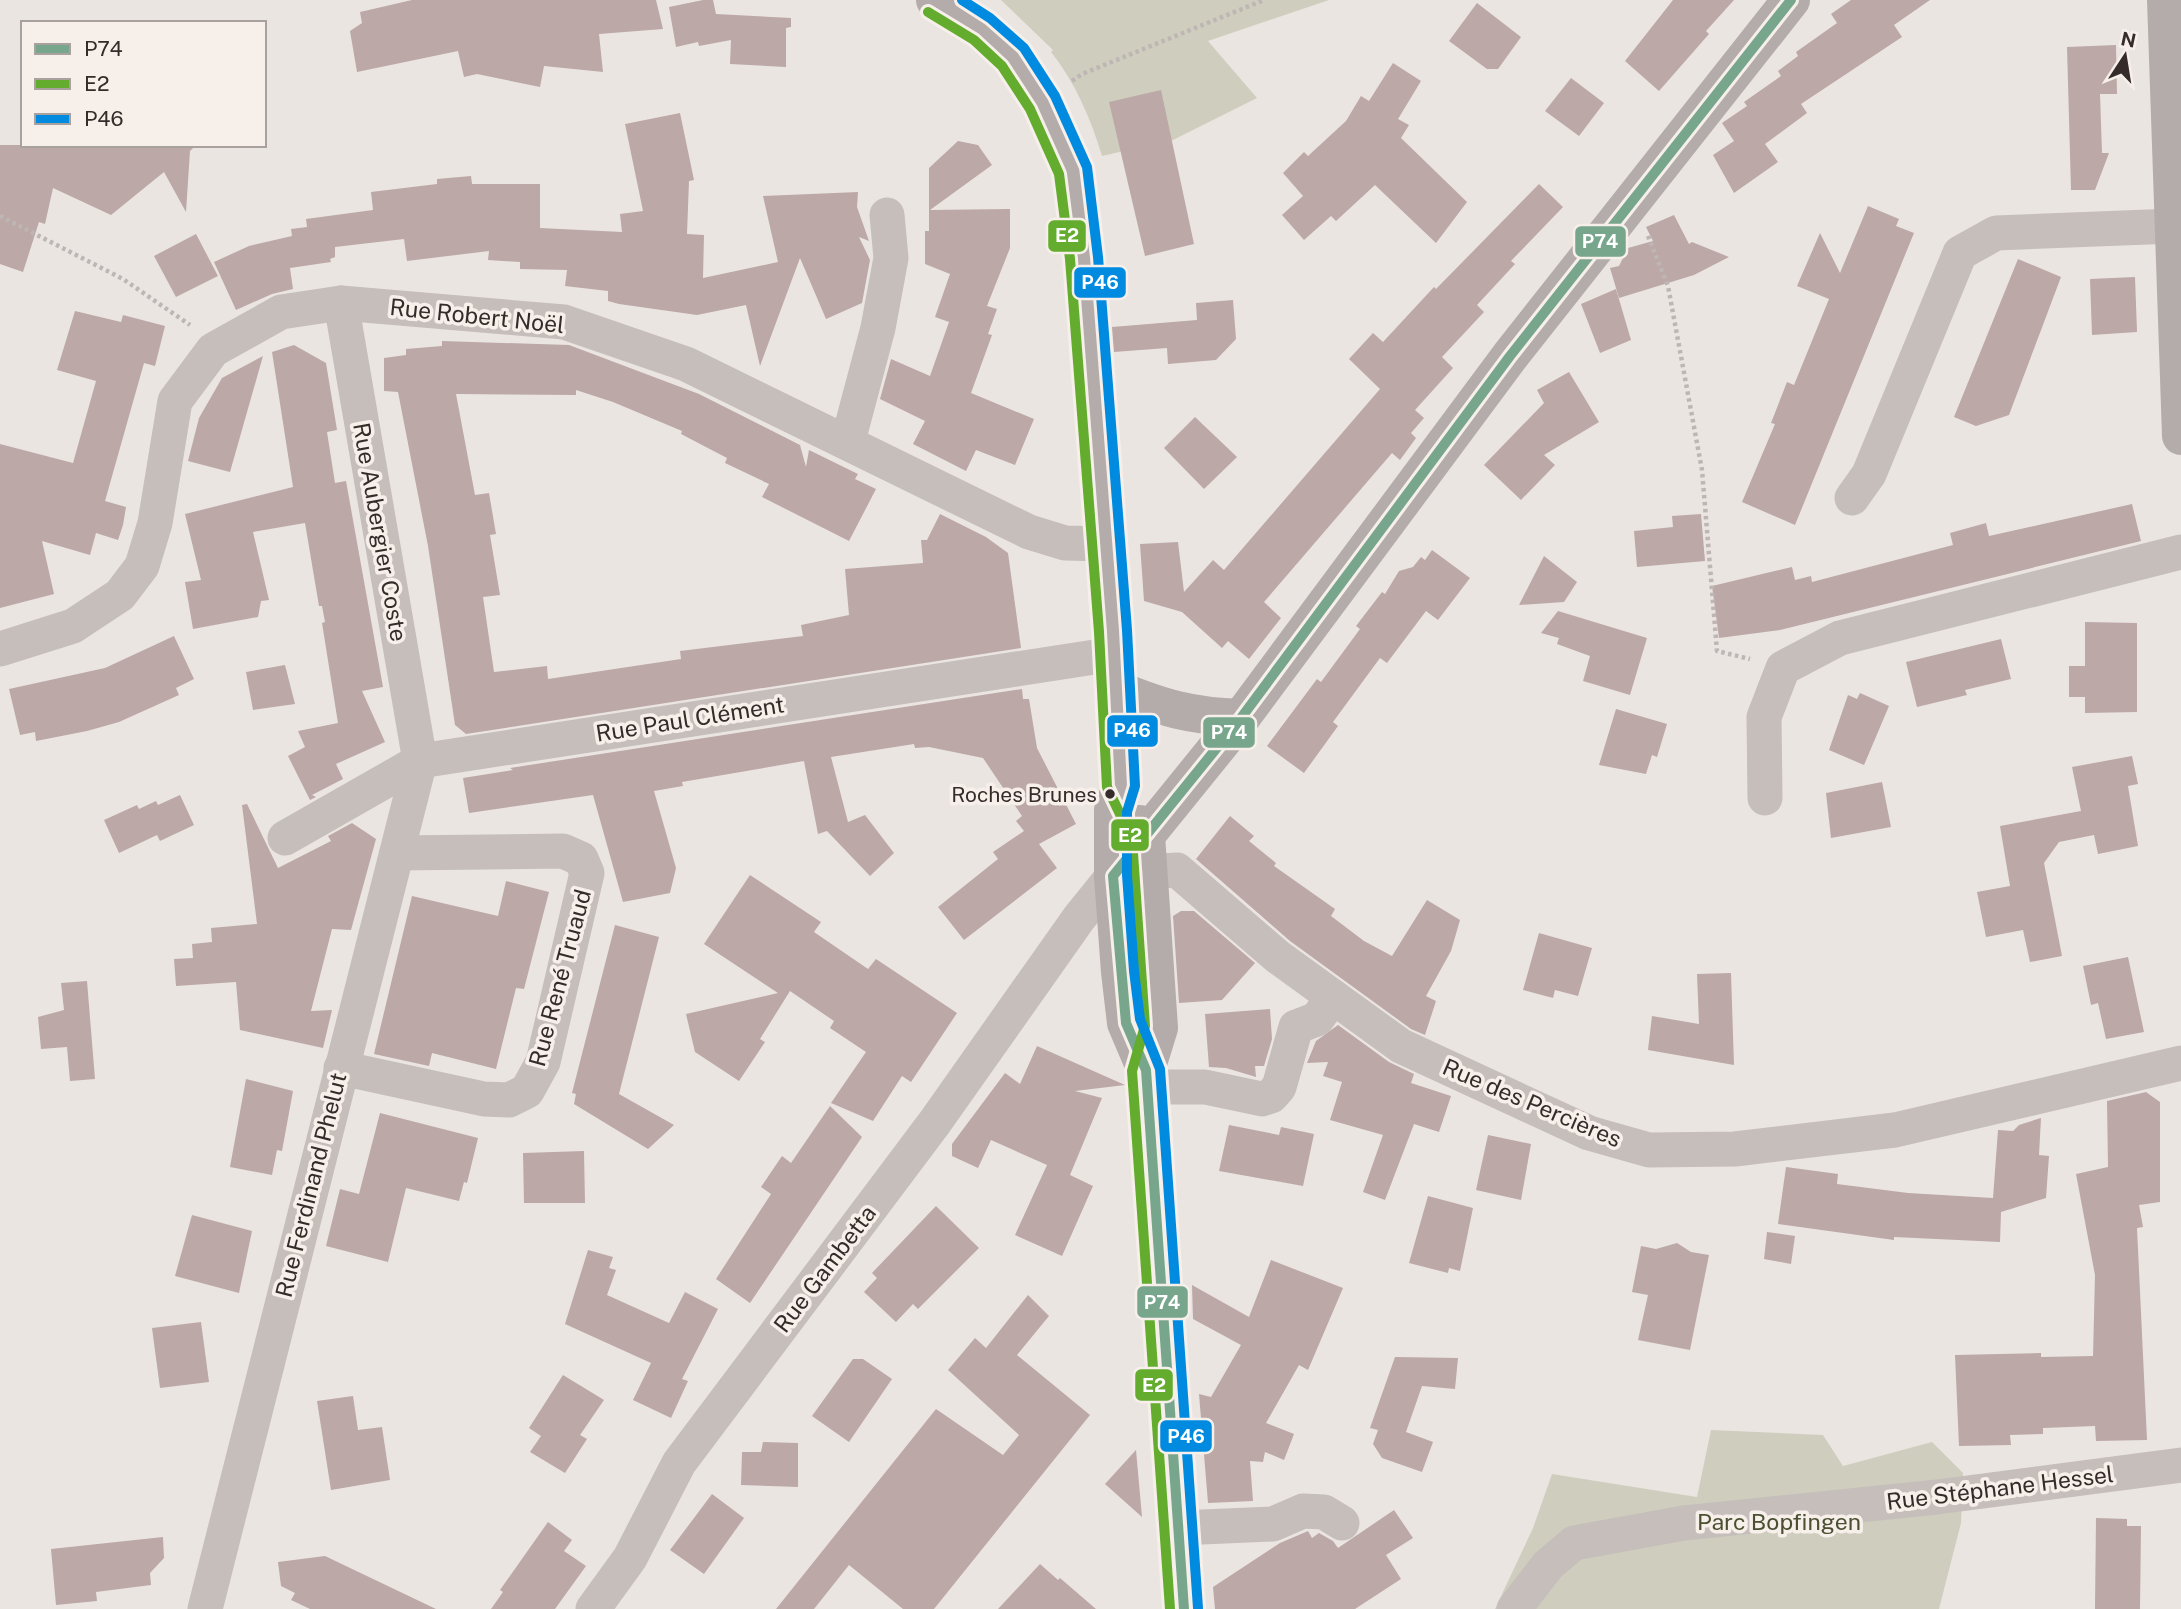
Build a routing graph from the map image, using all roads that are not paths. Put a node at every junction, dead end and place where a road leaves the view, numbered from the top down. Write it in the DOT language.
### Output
graph roads {
  1 [pos="935,0"];
  2 [pos="1791,0"];
  3 [pos="2166,0"];
  4 [pos="887,215"];
  5 [pos="2174,226"];
  6 [pos="341,303"];
  7 [pos="2181,436"];
  8 [pos="848,441"];
  9 [pos="1852,498"];
  10 [pos="1106,544"];
  11 [pos="2181,552"];
  12 [pos="0,649"];
  13 [pos="1115,671"];
  14 [pos="1241,718"];
  15 [pos="419,761"];
  16 [pos="1121,785"];
  17 [pos="1765,798"];
  18 [pos="285,838"];
  19 [pos="397,853"];
  20 [pos="1135,861"];
  21 [pos="1068,936"];
  22 [pos="1119,946"];
  23 [pos="1333,997"];
  24 [pos="2181,1063"];
  25 [pos="341,1068"];
  26 [pos="1146,1078"];
  27 [pos="2181,1465"];
  28 [pos="1342,1523"];
  29 [pos="1179,1528"];
  30 [pos="205,1609"];
  31 [pos="593,1609"];
  32 [pos="1184,1609"];
  33 [pos="1514,1609"];
  1 -- 10 [label="main road"];
  2 -- 14 [label="main road"];
  3 -- 5 [label="main road"];
  4 -- 8 [label="street"];
  5 -- 7 [label="main road"];
  5 -- 9 [label="street"];
  6 -- 8 [label="street, Rue Robert Noël"];
  6 -- 12 [label="street, Rue Robert Noël"];
  6 -- 15 [label="street, Rue Aubergier Coste"];
  8 -- 10 [label="street, Rue Robert Noël"];
  10 -- 13 [label="main road"];
  11 -- 17 [label="street"];
  13 -- 14 [label="main road"];
  13 -- 15 [label="street, Rue Paul Clément"];
  13 -- 16 [label="main road"];
  14 -- 20 [label="main road"];
  15 -- 18 [label="street, Rue Paul Clément"];
  15 -- 19 [label="street, Rue Ferdinand Phelut"];
  16 -- 20 [label="main road"];
  16 -- 20 [label="main road"];
  19 -- 25 [label="street, Rue Ferdinand Phelut"];
  19 -- 25 [label="street, Rue René Truaud"];
  20 -- 21 [label="street, Rue Gambetta"];
  20 -- 22 [label="main road"];
  20 -- 23 [label="street, Rue des Percières"];
  20 -- 26 [label="main road"];
  21 -- 22 [label="street"];
  21 -- 31 [label="street, Rue Gambetta"];
  22 -- 26 [label="main road"];
  23 -- 24 [label="street, Rue des Percières"];
  23 -- 26 [label="street"];
  25 -- 30 [label="street, Rue Ferdinand Phelut"];
  26 -- 29 [label="main road"];
  27 -- 33 [label="street, Rue Stéphane Hessel"];
  28 -- 29 [label="street"];
  29 -- 32 [label="main road"];
}
